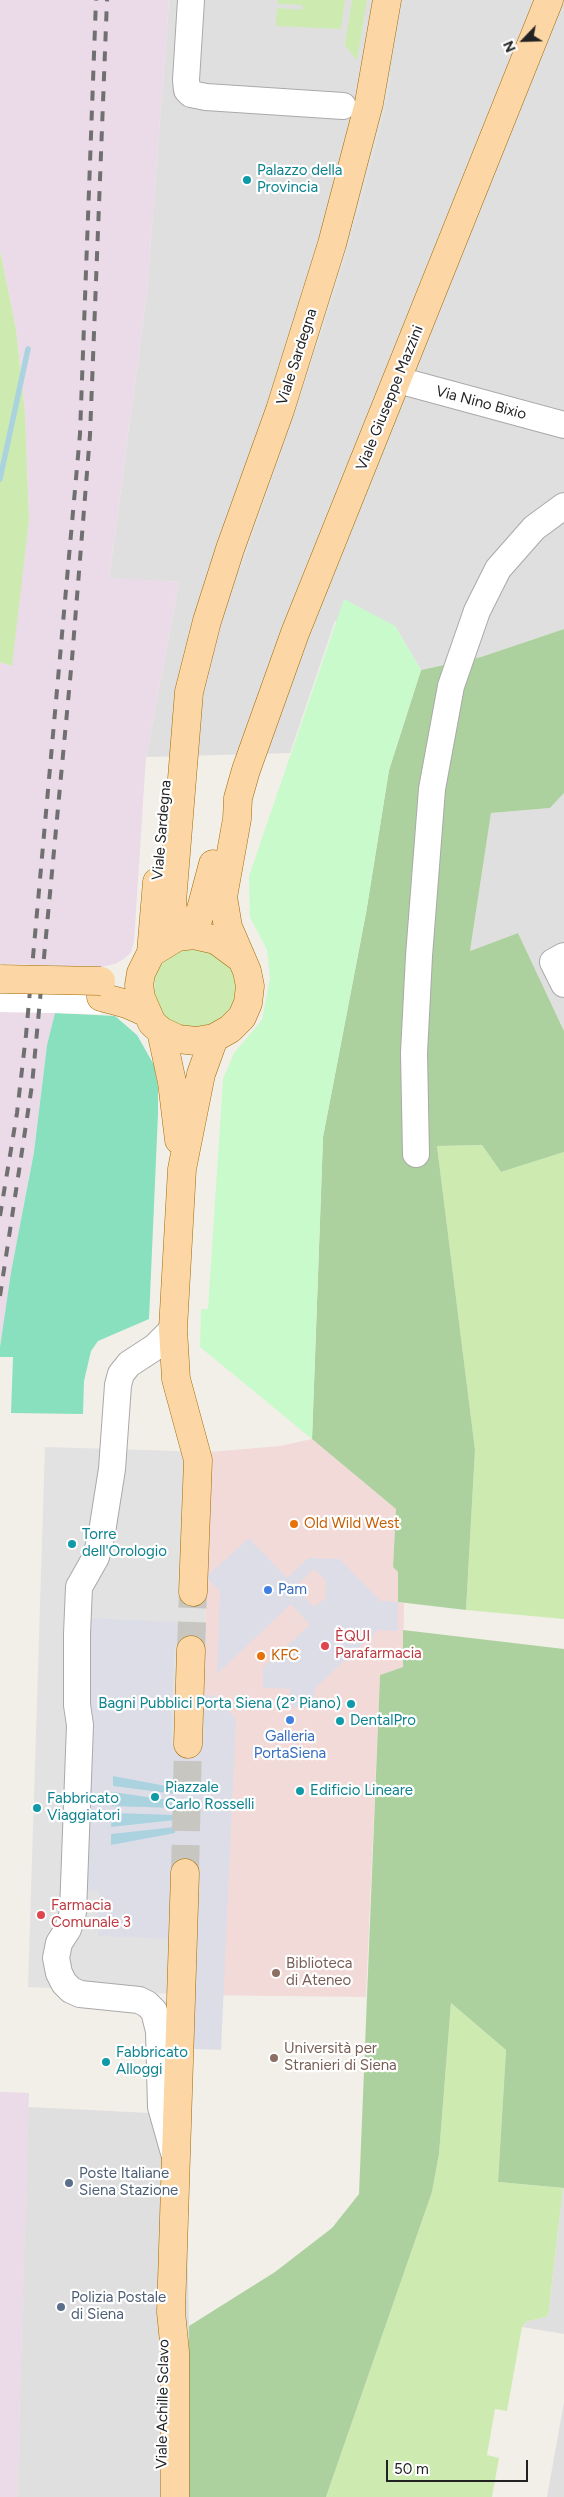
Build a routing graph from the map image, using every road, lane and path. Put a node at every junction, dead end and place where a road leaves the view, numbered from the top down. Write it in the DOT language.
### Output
graph roads {
  1 [pos="191,0"];
  2 [pos="387,0"];
  3 [pos="549,0"];
  4 [pos="343,106"];
  5 [pos="398,380"];
  6 [pos="564,425"];
  7 [pos="564,506"];
  8 [pos="186,709"];
  9 [pos="238,798"];
  10 [pos="185,936"];
  11 [pos="564,956"];
  12 [pos="239,957"];
  13 [pos="146,963"];
  14 [pos="0,980"];
  15 [pos="564,984"];
  16 [pos="101,989"];
  17 [pos="0,995"];
  18 [pos="153,1021"];
  19 [pos="214,1038"];
  20 [pos="416,1154"];
  21 [pos="182,1169"];
  22 [pos="173,1330"];
  23 [pos="193,1592"];
  24 [pos="191,1650"];
  25 [pos="188,1744"];
  26 [pos="184,1873"];
  27 [pos="177,2161"];
  28 [pos="171,2312"];
  29 [pos="162,2497"];
  30 [pos="175,2497"];
  1 -- 4 [label="street"];
  2 -- 8 [label="main road, Viale Sardegna"];
  3 -- 5 [label="main road, Viale Giuseppe Mazzini"];
  5 -- 6 [label="street, Via Nino Bixio"];
  5 -- 9 [label="main road, Viale Giuseppe Mazzini"];
  7 -- 20 [label="street"];
  8 -- 10 [label="main road, Viale Sardegna"];
  8 -- 13 [label="main road, Viale Sardegna"];
  9 -- 10 [label="main road, Viale Giuseppe Mazzini"];
  9 -- 12 [label="main road, Viale Giuseppe Mazzini"];
  10 -- 12 [label="main road"];
  10 -- 13 [label="main road"];
  11 -- 15 [label="street"];
  12 -- 19 [label="main road, Viale Giuseppe Mazzini"];
  13 -- 16 [label="main road"];
  13 -- 18 [label="main road"];
  14 -- 16 [label="main road, bridge"];
  16 -- 17 [label="main road"];
  16 -- 18 [label="main road, Viale Giuseppe Mazzini"];
  18 -- 19 [label="main road, Viale Giuseppe Mazzini"];
  18 -- 21 [label="main road"];
  19 -- 21 [label="main road"];
  21 -- 22 [label="main road"];
  22 -- 23 [label="main road"];
  22 -- 27 [label="street"];
  24 -- 25 [label="main road"];
  26 -- 27 [label="main road"];
  27 -- 28 [label="main road, Viale Achille Sclavo"];
  28 -- 29 [label="main road, Viale Achille Sclavo"];
  28 -- 30 [label="main road, Viale Achille Sclavo"];
}
